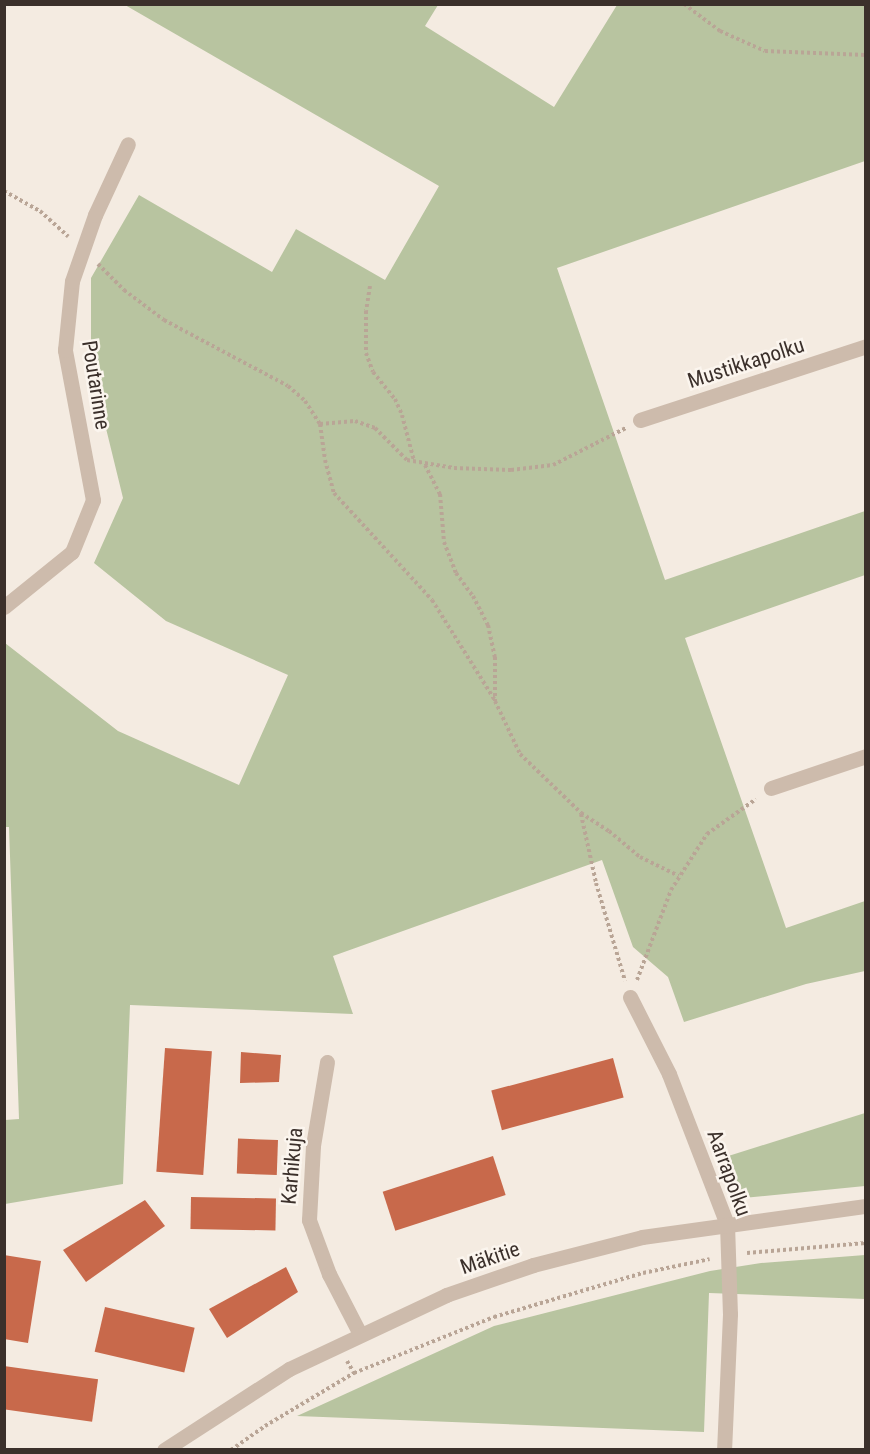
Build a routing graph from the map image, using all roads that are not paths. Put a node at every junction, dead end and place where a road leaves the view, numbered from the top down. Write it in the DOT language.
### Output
graph roads {
  1 [pos="128,144"];
  2 [pos="866,346"];
  3 [pos="640,420"];
  4 [pos="4,607"];
  5 [pos="866,756"];
  6 [pos="771,788"];
  7 [pos="630,997"];
  8 [pos="327,1062"];
  9 [pos="866,1206"];
  10 [pos="727,1224"];
  11 [pos="360,1334"];
  12 [pos="164,1449"];
  13 [pos="724,1449"];
  1 -- 4 [label="street, Poutarinne"];
  2 -- 3 [label="street, Mustikkapolku"];
  5 -- 6 [label="street"];
  7 -- 10 [label="street, Aarrapolku"];
  8 -- 11 [label="street, Karhikuja"];
  9 -- 10 [label="street, Mäkitie"];
  10 -- 11 [label="street, Mäkitie"];
  10 -- 13 [label="street, Aarrapolku"];
  11 -- 12 [label="street, Mäkitie"];
}
